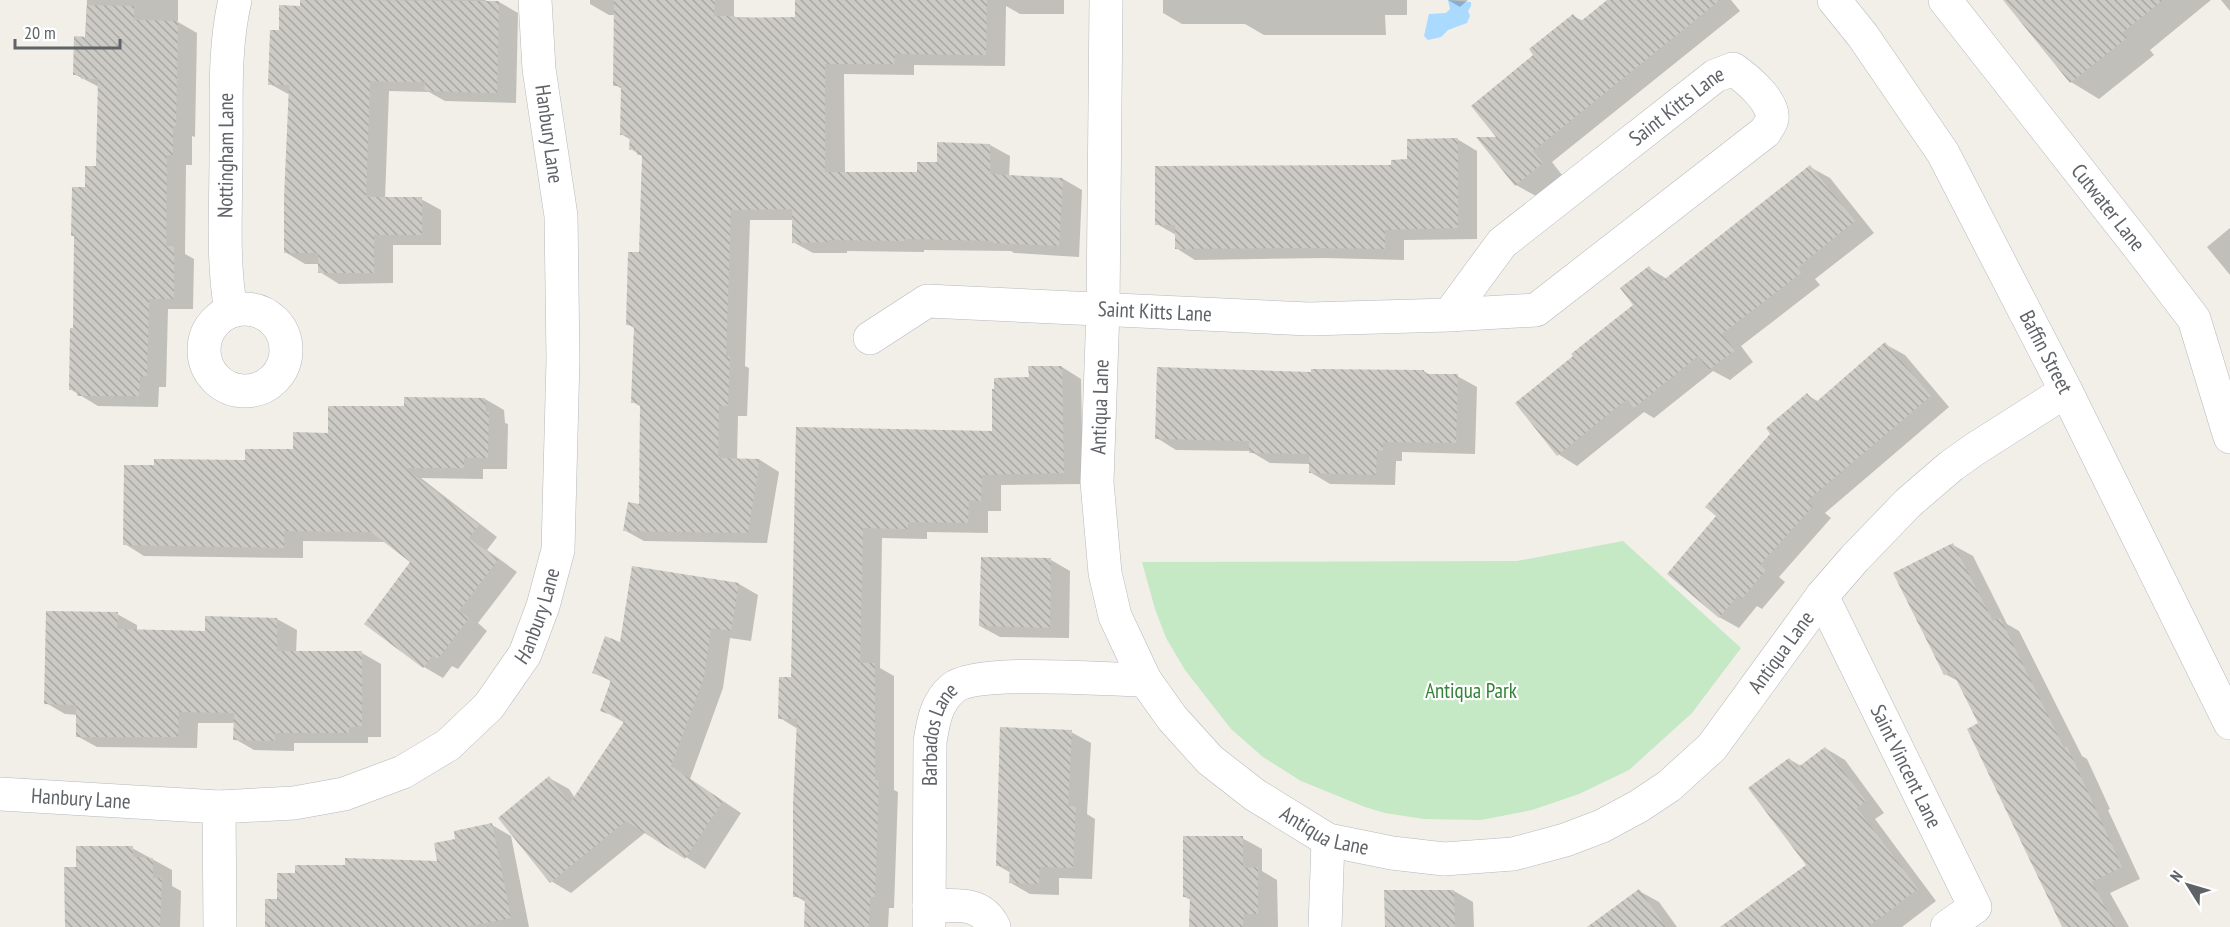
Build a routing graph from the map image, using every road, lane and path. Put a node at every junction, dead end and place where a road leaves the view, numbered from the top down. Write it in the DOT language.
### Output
graph roads {
  1 [pos="235,0"];
  2 [pos="535,0"];
  3 [pos="1106,0"];
  4 [pos="1834,0"];
  5 [pos="1945,0"];
  6 [pos="1103,309"];
  7 [pos="231,311"];
  8 [pos="1449,315"];
  9 [pos="870,338"];
  10 [pos="2066,391"];
  11 [pos="2230,437"];
  12 [pos="1822,596"];
  13 [pos="1145,680"];
  14 [pos="2230,723"];
  15 [pos="0,794"];
  16 [pos="219,807"];
  17 [pos="1328,840"];
  18 [pos="929,917"];
  19 [pos="220,927"];
  20 [pos="994,927"];
  21 [pos="1325,927"];
  22 [pos="1947,927"];
  1 -- 7 [label="street, Nottingham Lane"];
  2 -- 16 [label="street, Hanbury Lane"];
  3 -- 6 [label="street, Antiqua Lane"];
  4 -- 10 [label="street, Baffin Street"];
  5 -- 11 [label="street, Cutwater Lane"];
  6 -- 8 [label="street, Saint Kitts Lane"];
  6 -- 9 [label="street, Saint Kitts Lane"];
  6 -- 13 [label="street, Antiqua Lane"];
  8 -- 8 [label="street, Saint Kitts Lane"];
  10 -- 12 [label="street, Antiqua Lane"];
  10 -- 14 [label="street, Baffin Street"];
  12 -- 17 [label="street, Antiqua Lane"];
  12 -- 22 [label="street, Saint Vincent Lane"];
  13 -- 17 [label="street, Antiqua Lane"];
  13 -- 18 [label="street, Barbados Lane"];
  15 -- 16 [label="street, Hanbury Lane"];
  16 -- 19 [label="street"];
  17 -- 21 [label="street"];
  18 -- 20 [label="street, Barbados Lane"];
}
